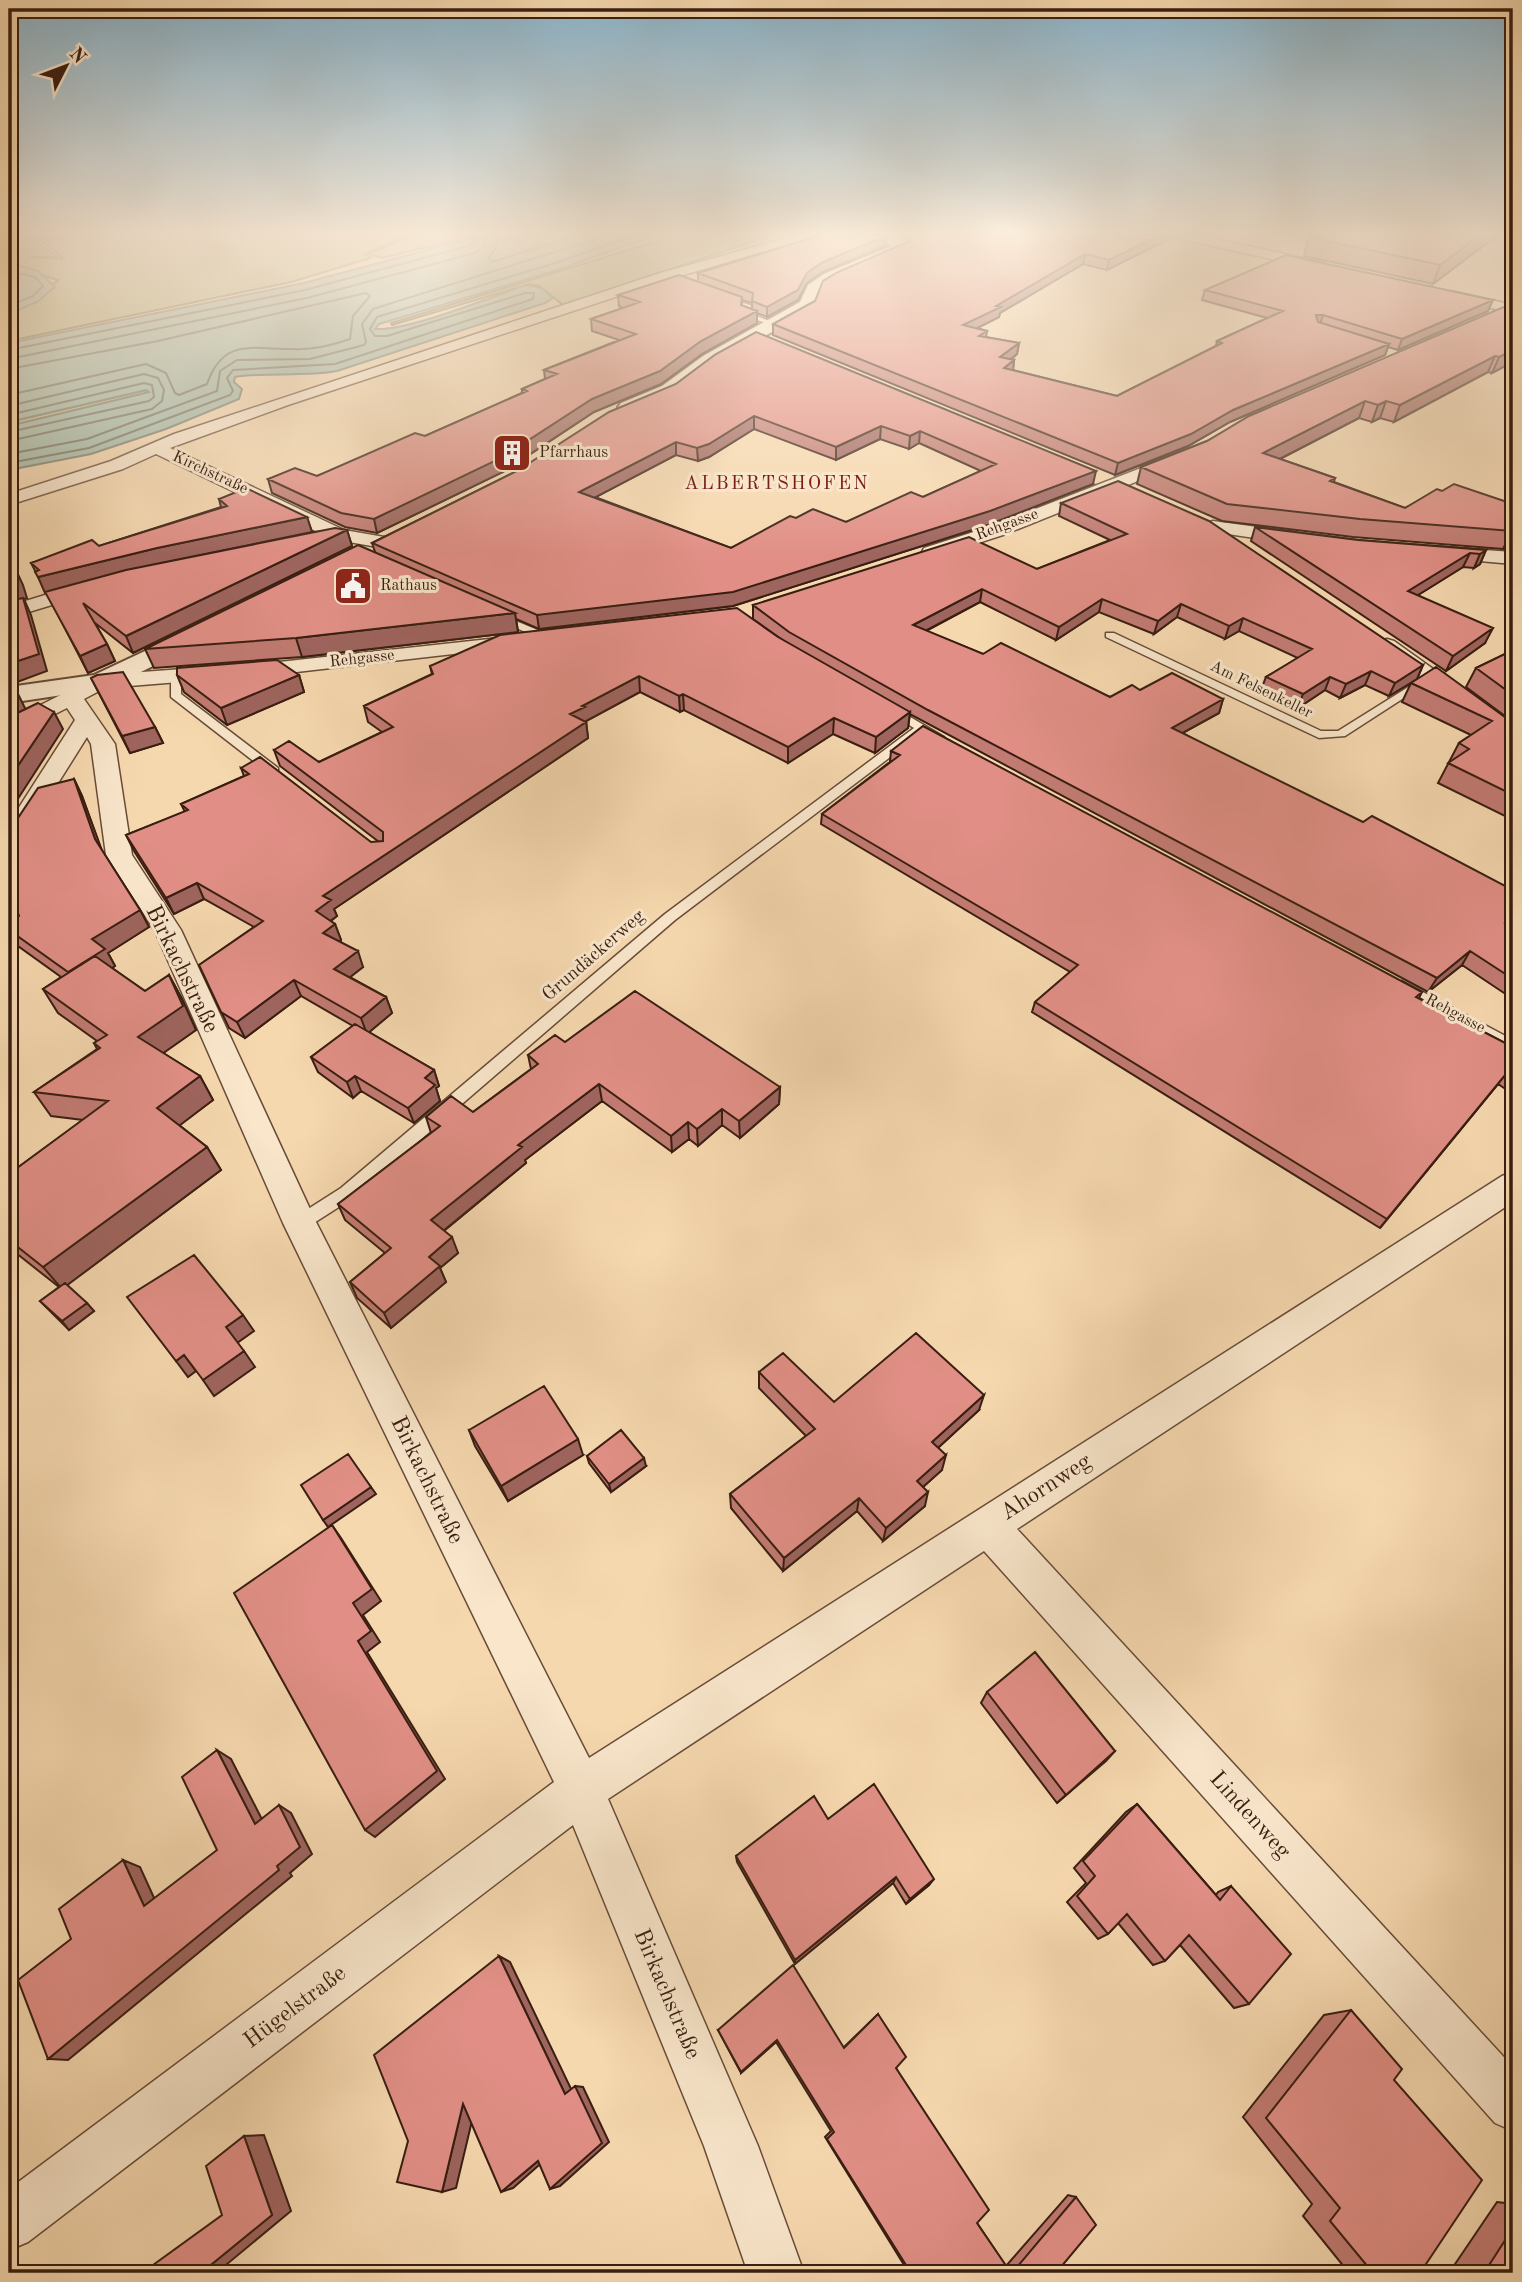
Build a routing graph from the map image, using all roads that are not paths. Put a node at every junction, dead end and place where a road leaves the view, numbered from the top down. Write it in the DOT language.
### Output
graph roads {
  1 [pos="473,341"];
  2 [pos="747,341"];
  3 [pos="613,414"];
  4 [pos="157,448"];
  5 [pos="1195,452"];
  6 [pos="1091,473"];
  7 [pos="1116,484"];
  8 [pos="1141,495"];
  9 [pos="9,500"];
  10 [pos="1189,517"];
  11 [pos="1213,527"];
  12 [pos="407,530"];
  13 [pos="339,535"];
  14 [pos="312,540"];
  15 [pos="1315,541"];
  16 [pos="383,542"];
  17 [pos="1248,551"];
  18 [pos="1420,551"];
  19 [pos="1513,558"];
  20 [pos="906,560"];
  21 [pos="346,561"];
  22 [pos="107,583"];
  23 [pos="484,610"];
  24 [pos="9,612"];
  25 [pos="211,628"];
  26 [pos="1110,635"];
  27 [pos="554,637"];
  28 [pos="1375,637"];
  29 [pos="176,676"];
  30 [pos="1433,676"];
  31 [pos="9,695"];
  32 [pos="86,700"];
  33 [pos="875,701"];
  34 [pos="921,728"];
  35 [pos="9,730"];
  36 [pos="1513,736"];
  37 [pos="945,740"];
  38 [pos="284,778"];
  39 [pos="9,842"];
  40 [pos="1391,980"];
  41 [pos="1513,1045"];
  42 [pos="1513,1185"];
  43 [pos="300,1223"];
  44 [pos="987,1525"];
  45 [pos="581,1790"];
  46 [pos="1513,2105"];
  47 [pos="9,2223"];
  48 [pos="776,2273"];
  1 -- 4 [label="street"];
  2 -- 3 [label="street"];
  4 -- 9 [label="street"];
  4 -- 13 [label="street, Kirchstraße"];
  5 -- 7 [label="street, Rehgasse"];
  6 -- 7 [label="street"];
  7 -- 8 [label="street"];
  7 -- 20 [label="street, Rehgasse"];
  10 -- 11 [label="street"];
  11 -- 15 [label="street"];
  11 -- 17 [label="street"];
  12 -- 16 [label="street"];
  13 -- 14 [label="street, Kirchstraße"];
  13 -- 16 [label="street, Kirchstraße"];
  16 -- 21 [label="street"];
  18 -- 19 [label="street"];
  22 -- 24 [label="street"];
  23 -- 27 [label="lane, Rehgasse"];
  25 -- 32 [label="street"];
  26 -- 30 [label="lane, Am Felsenkeller"];
  27 -- 29 [label="street, Rehgasse"];
  28 -- 30 [label="street"];
  29 -- 32 [label="street, Rehgasse"];
  29 -- 38 [label="lane"];
  30 -- 36 [label="street"];
  31 -- 32 [label="street"];
  32 -- 35 [label="street"];
  32 -- 39 [label="street"];
  32 -- 43 [label="street, Birkachstraße"];
  33 -- 34 [label="lane"];
  34 -- 37 [label="lane"];
  34 -- 43 [label="lane, Grundäckerweg"];
  40 -- 41 [label="lane, Rehgasse"];
  42 -- 44 [label="street, Ahornweg"];
  43 -- 45 [label="street, Birkachstraße"];
  44 -- 45 [label="street, Ahornweg"];
  44 -- 46 [label="street, Lindenweg"];
  45 -- 47 [label="street, Hügelstraße"];
  45 -- 48 [label="street, Birkachstraße"];
}
